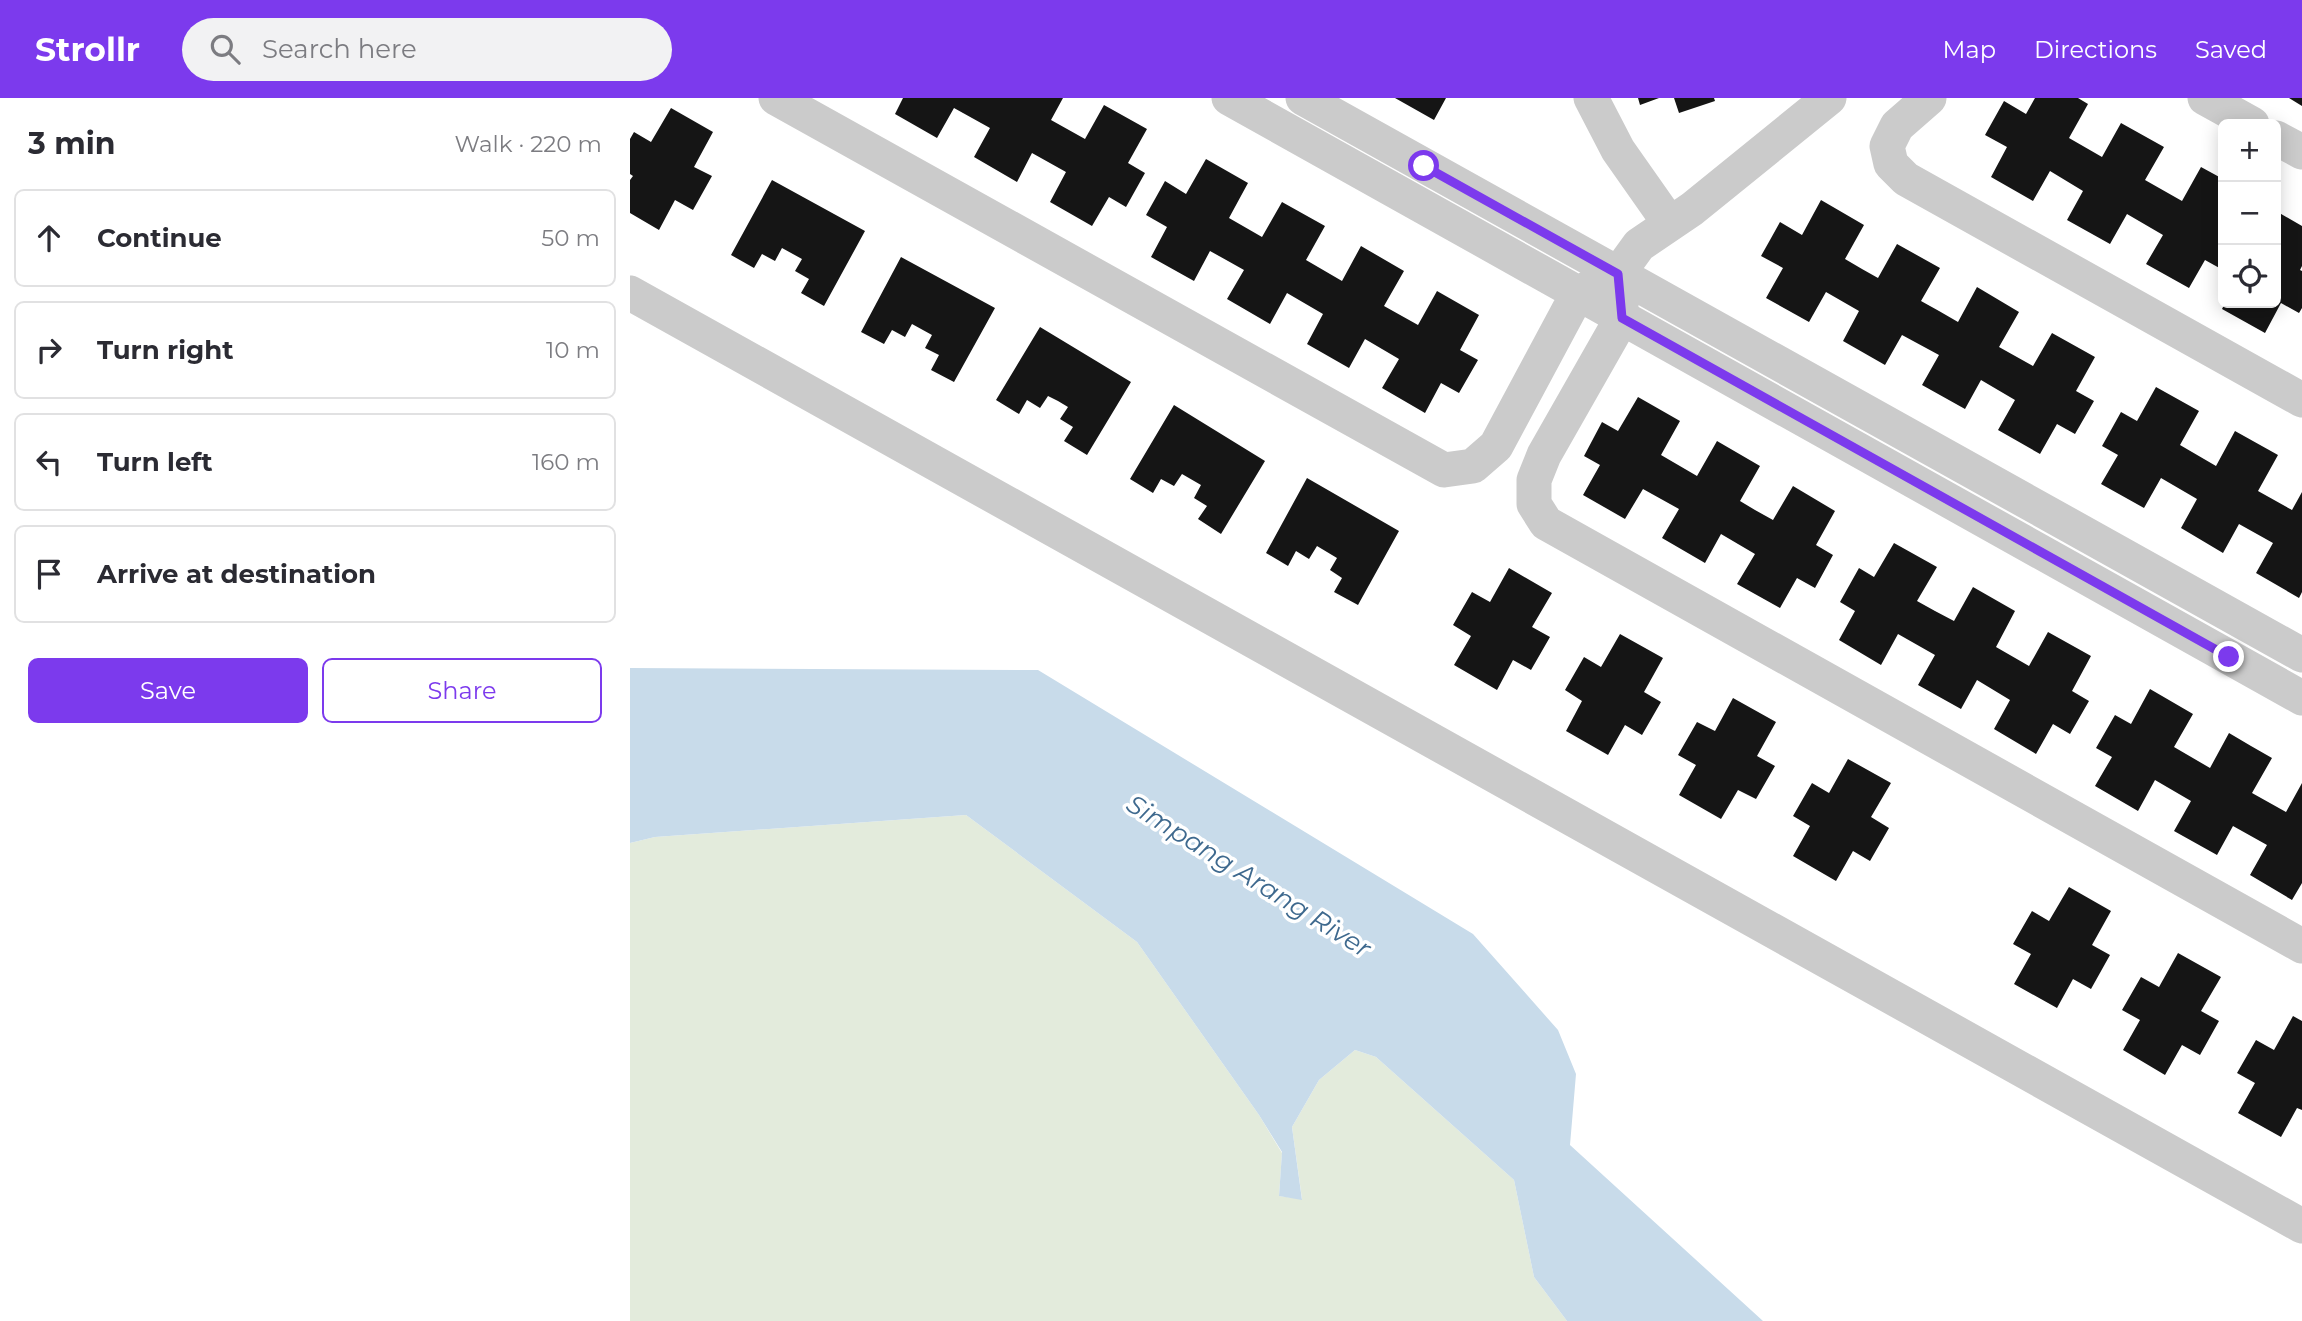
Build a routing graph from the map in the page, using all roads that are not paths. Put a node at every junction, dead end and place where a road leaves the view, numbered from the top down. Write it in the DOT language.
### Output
graph roads {
  1 [pos="776,98"];
  2 [pos="1229,98"];
  3 [pos="1303,98"];
  4 [pos="1591,98"];
  5 [pos="1829,98"];
  6 [pos="1929,98"];
  7 [pos="2205,98"];
  8 [pos="2243,119"];
  9 [pos="2281,141"];
  10 [pos="2302,152"];
  11 [pos="1670,224"];
  12 [pos="1618,274"];
  13 [pos="630,293"];
  14 [pos="1578,293"];
  15 [pos="1622,318"];
  16 [pos="2302,400"];
  17 [pos="2302,655"];
  18 [pos="2302,698"];
  19 [pos="2302,946"];
  20 [pos="2302,1226"];
  1 -- 14 [label="street"];
  2 -- 14 [label="street"];
  3 -- 12 [label="street"];
  4 -- 11 [label="street"];
  5 -- 11 [label="street"];
  6 -- 16 [label="street"];
  7 -- 8 [label="street"];
  9 -- 10 [label="street"];
  11 -- 12 [label="street"];
  12 -- 14 [label="street"];
  12 -- 15 [label="street"];
  12 -- 17 [label="street"];
  13 -- 20 [label="street"];
  14 -- 15 [label="street"];
  15 -- 18 [label="street"];
  15 -- 19 [label="street"];
}
